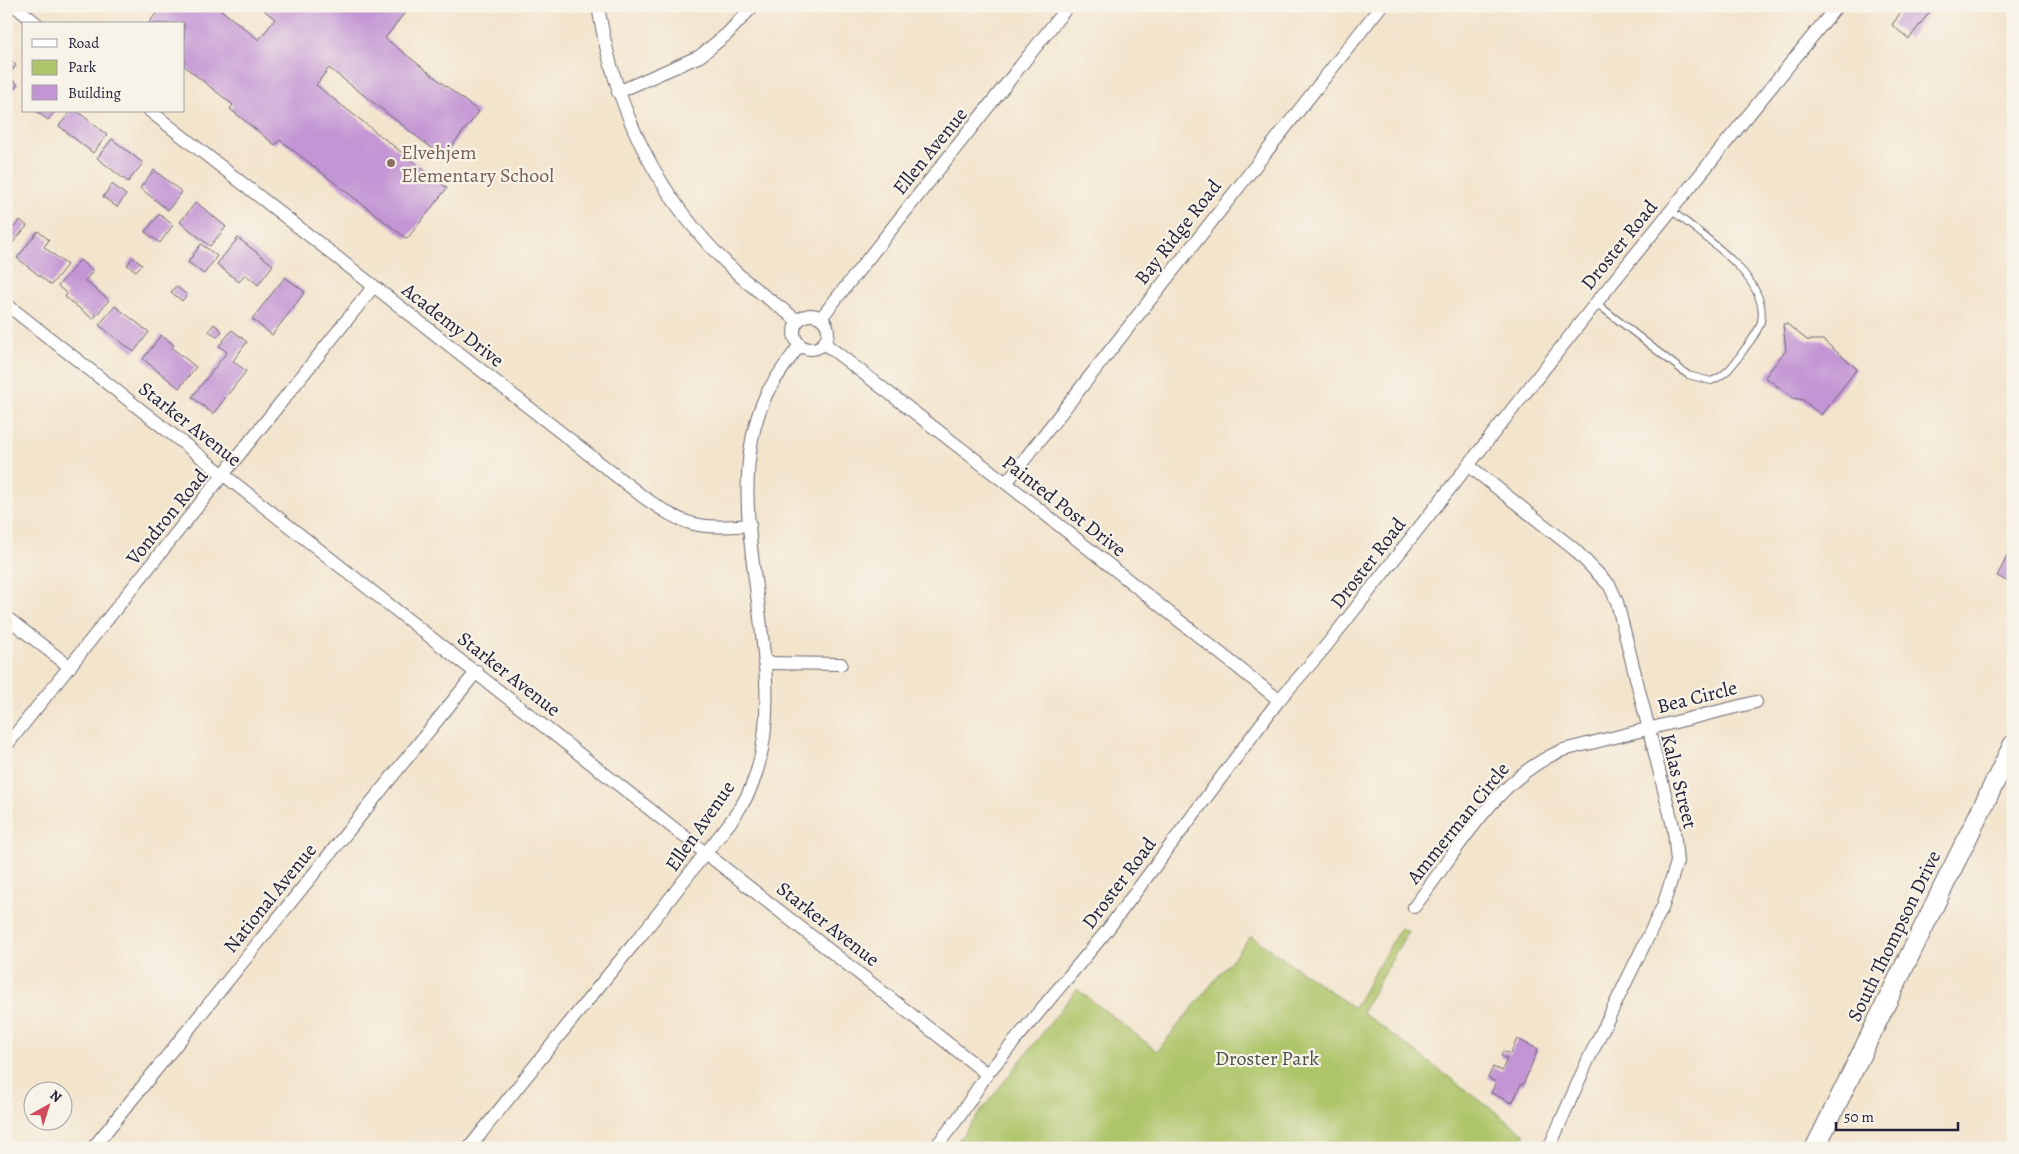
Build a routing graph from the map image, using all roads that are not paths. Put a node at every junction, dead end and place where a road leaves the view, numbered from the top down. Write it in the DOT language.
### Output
graph roads {
  1 [pos="15,6"];
  2 [pos="598,6"];
  3 [pos="753,6"];
  4 [pos="1068,6"];
  5 [pos="1381,6"];
  6 [pos="1837,6"];
  7 [pos="35,22"];
  8 [pos="618,92"];
  9 [pos="151,112"];
  10 [pos="1672,210"];
  11 [pos="374,286"];
  12 [pos="1596,303"];
  13 [pos="6,304"];
  14 [pos="821,318"];
  15 [pos="798,321"];
  16 [pos="824,342"];
  17 [pos="799,346"];
  18 [pos="1468,466"];
  19 [pos="225,475"];
  20 [pos="1006,483"];
  21 [pos="750,525"];
  22 [pos="6,617"];
  23 [pos="764,663"];
  24 [pos="841,664"];
  25 [pos="70,667"];
  26 [pos="477,671"];
  27 [pos="1280,700"];
  28 [pos="1756,702"];
  29 [pos="1647,729"];
  30 [pos="2013,745"];
  31 [pos="6,746"];
  32 [pos="706,852"];
  33 [pos="1414,907"];
  34 [pos="987,1074"];
  35 [pos="93,1148"];
  36 [pos="469,1148"];
  37 [pos="935,1148"];
  38 [pos="1549,1148"];
  39 [pos="1815,1148"];
  1 -- 7 [label="street"];
  2 -- 8 [label="street"];
  3 -- 8 [label="street"];
  4 -- 14 [label="street, Ellen Avenue"];
  5 -- 20 [label="street, Bay Ridge Road"];
  6 -- 10 [label="street, Droster Road"];
  8 -- 15 [label="street"];
  9 -- 11 [label="street, Academy Drive"];
  10 -- 12 [label="street, Droster Road"];
  10 -- 12 [label="lane"];
  11 -- 19 [label="street, Vondron Road"];
  11 -- 21 [label="street, Academy Drive"];
  12 -- 18 [label="street, Droster Road"];
  13 -- 19 [label="street, Starker Avenue"];
  14 -- 15 [label="street"];
  14 -- 16 [label="street"];
  15 -- 17 [label="street"];
  16 -- 17 [label="street"];
  16 -- 20 [label="street, Painted Post Drive"];
  17 -- 21 [label="street, Ellen Avenue"];
  18 -- 27 [label="street, Droster Road"];
  18 -- 29 [label="street, Kalas Street"];
  19 -- 25 [label="street, Vondron Road"];
  19 -- 26 [label="street, Starker Avenue"];
  20 -- 27 [label="street, Painted Post Drive"];
  21 -- 23 [label="street, Ellen Avenue"];
  22 -- 25 [label="street"];
  23 -- 24 [label="street"];
  23 -- 32 [label="street, Ellen Avenue"];
  25 -- 31 [label="street, Vondron Road"];
  26 -- 32 [label="street, Starker Avenue"];
  26 -- 35 [label="street, National Avenue"];
  27 -- 34 [label="street, Droster Road"];
  28 -- 29 [label="street, Bea Circle"];
  29 -- 33 [label="street, Ammerman Circle"];
  29 -- 38 [label="street, Kalas Street"];
  30 -- 39 [label="street, South Thompson Drive"];
  32 -- 34 [label="street, Starker Avenue"];
  32 -- 36 [label="street, Ellen Avenue"];
  34 -- 37 [label="street, Droster Road"];
}
